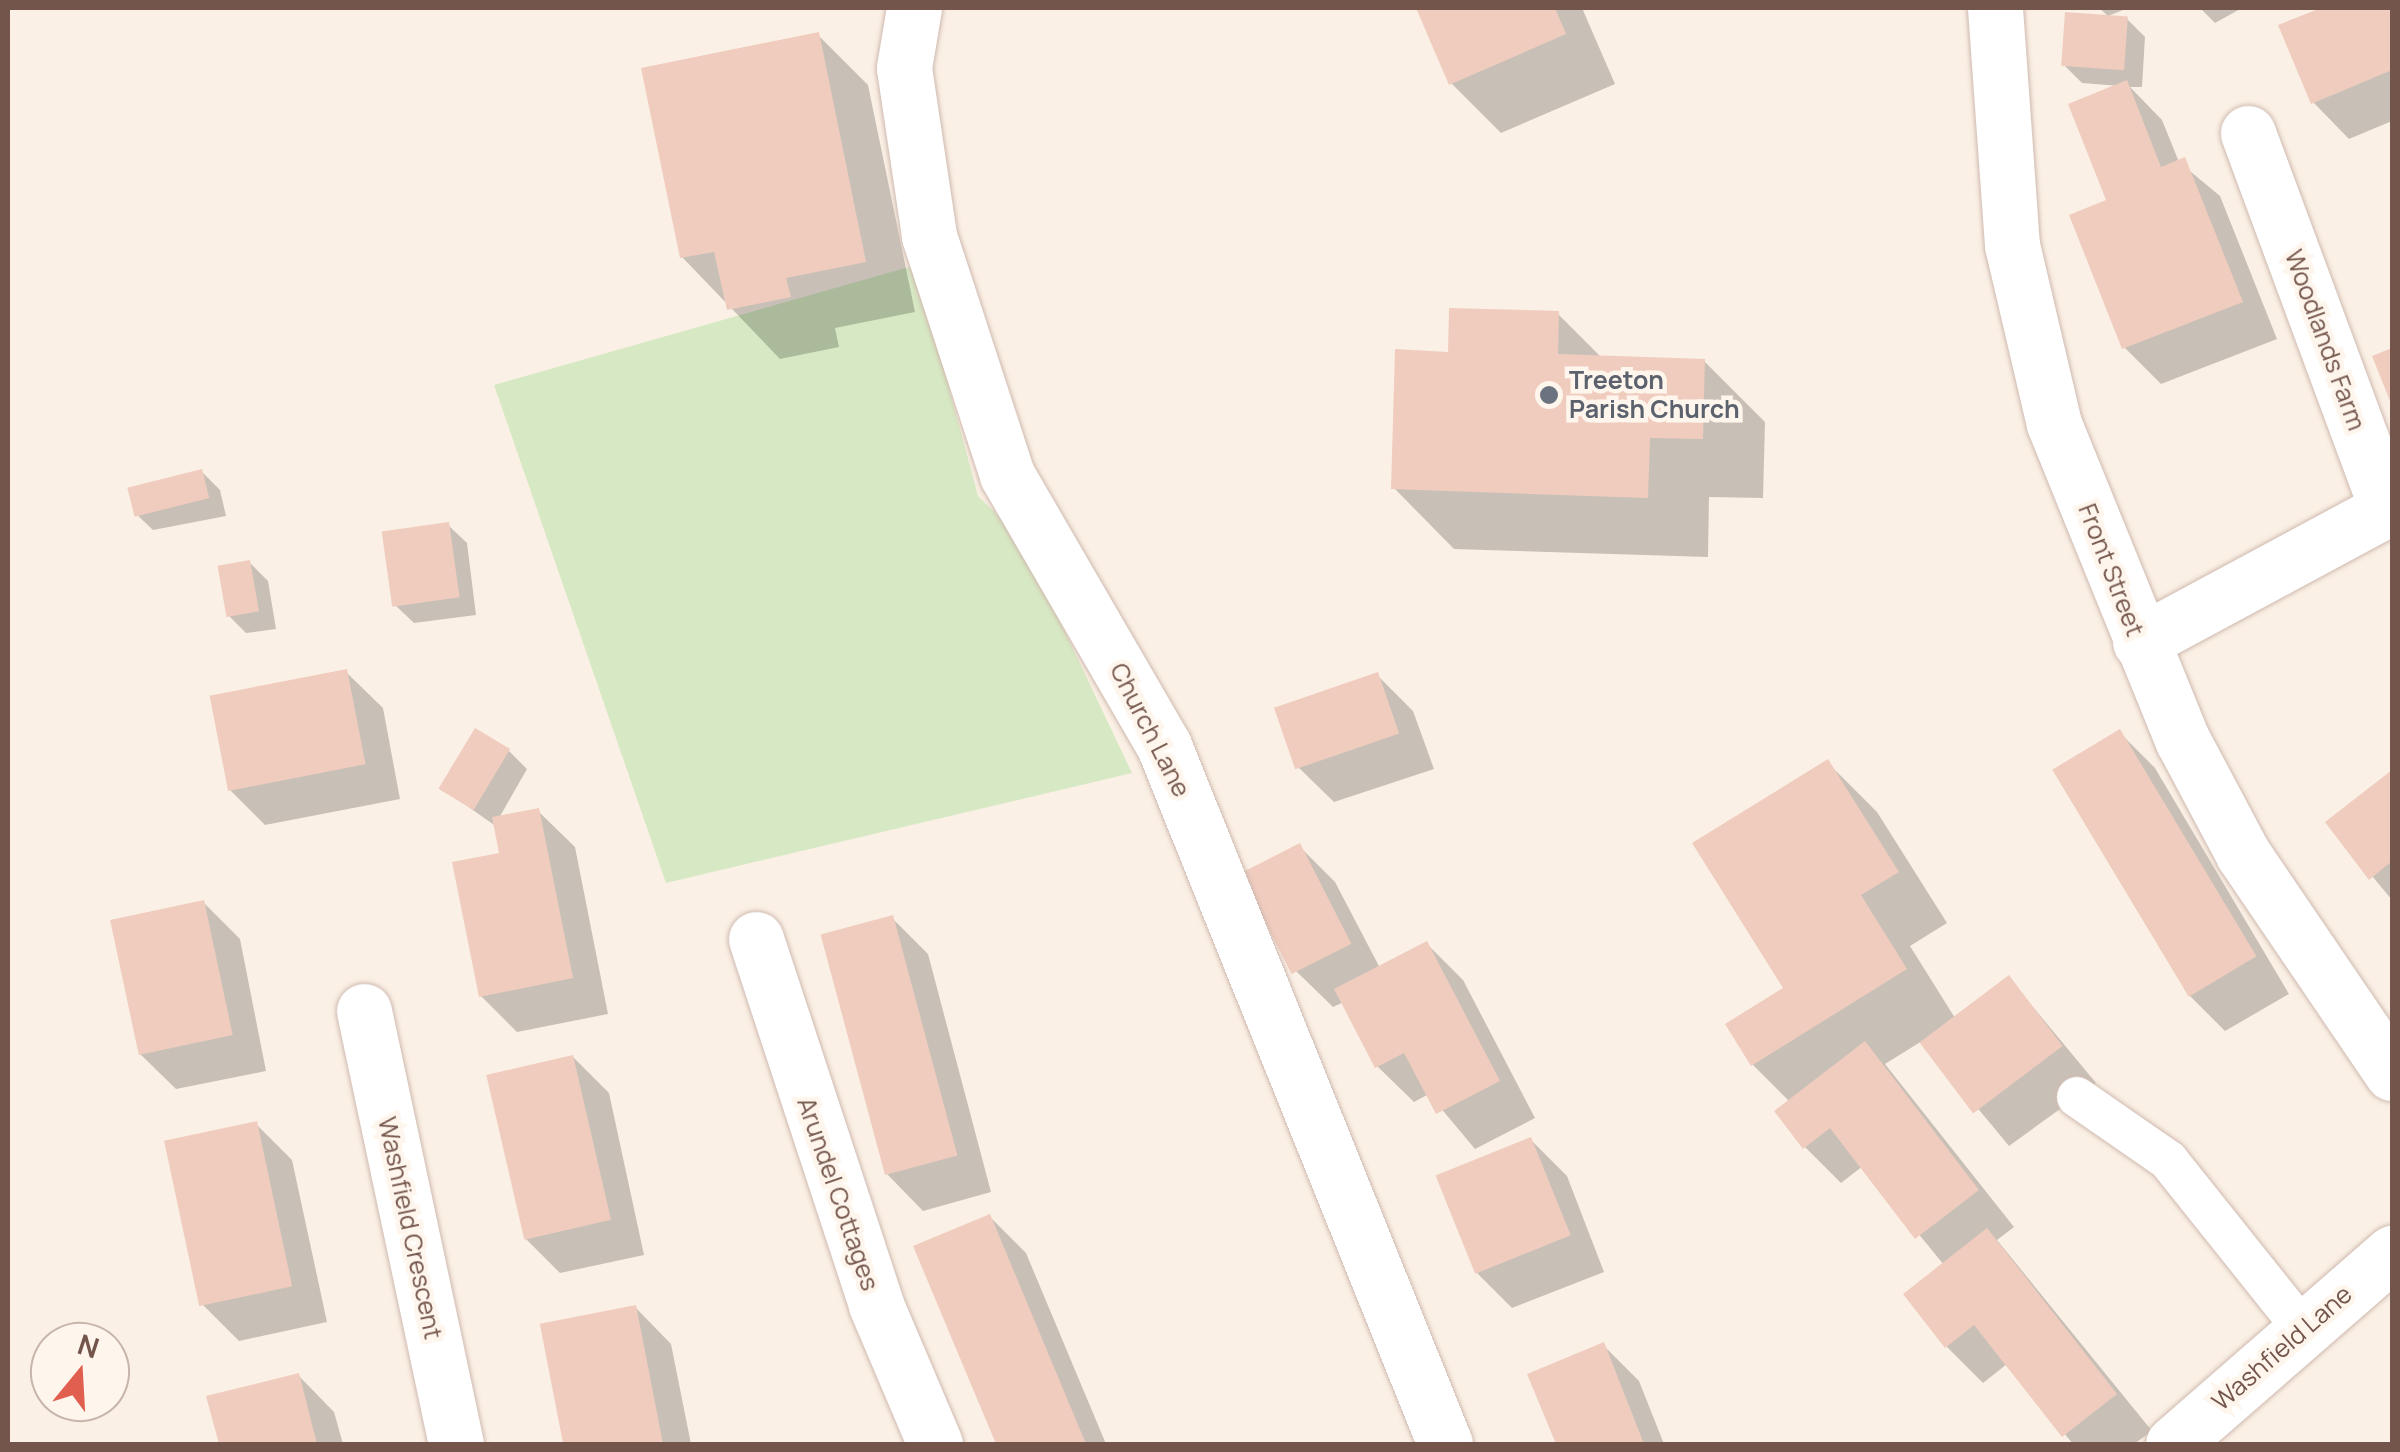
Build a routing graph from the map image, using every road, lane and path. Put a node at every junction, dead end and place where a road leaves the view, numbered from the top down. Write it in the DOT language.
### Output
graph roads {
  1 [pos="914,8"];
  2 [pos="1995,8"];
  3 [pos="2248,133"];
  4 [pos="2140,642"];
  5 [pos="756,939"];
  6 [pos="364,1011"];
  7 [pos="2392,1073"];
  8 [pos="2077,1097"];
  9 [pos="2392,1253"];
  10 [pos="2302,1329"];
  11 [pos="456,1444"];
  12 [pos="934,1444"];
  13 [pos="1445,1444"];
  14 [pos="2173,1444"];
  1 -- 13 [label="street, Church Lane"];
  2 -- 4 [label="street, Front Street"];
  3 -- 4 [label="street, Woodlands Farm"];
  4 -- 7 [label="street, Front Street"];
  5 -- 12 [label="street, Arundel Cottages"];
  6 -- 11 [label="street, Washfield Crescent"];
  8 -- 10 [label="lane"];
  9 -- 10 [label="street, Washfield Lane"];
  10 -- 14 [label="street, Washfield Lane"];
}
